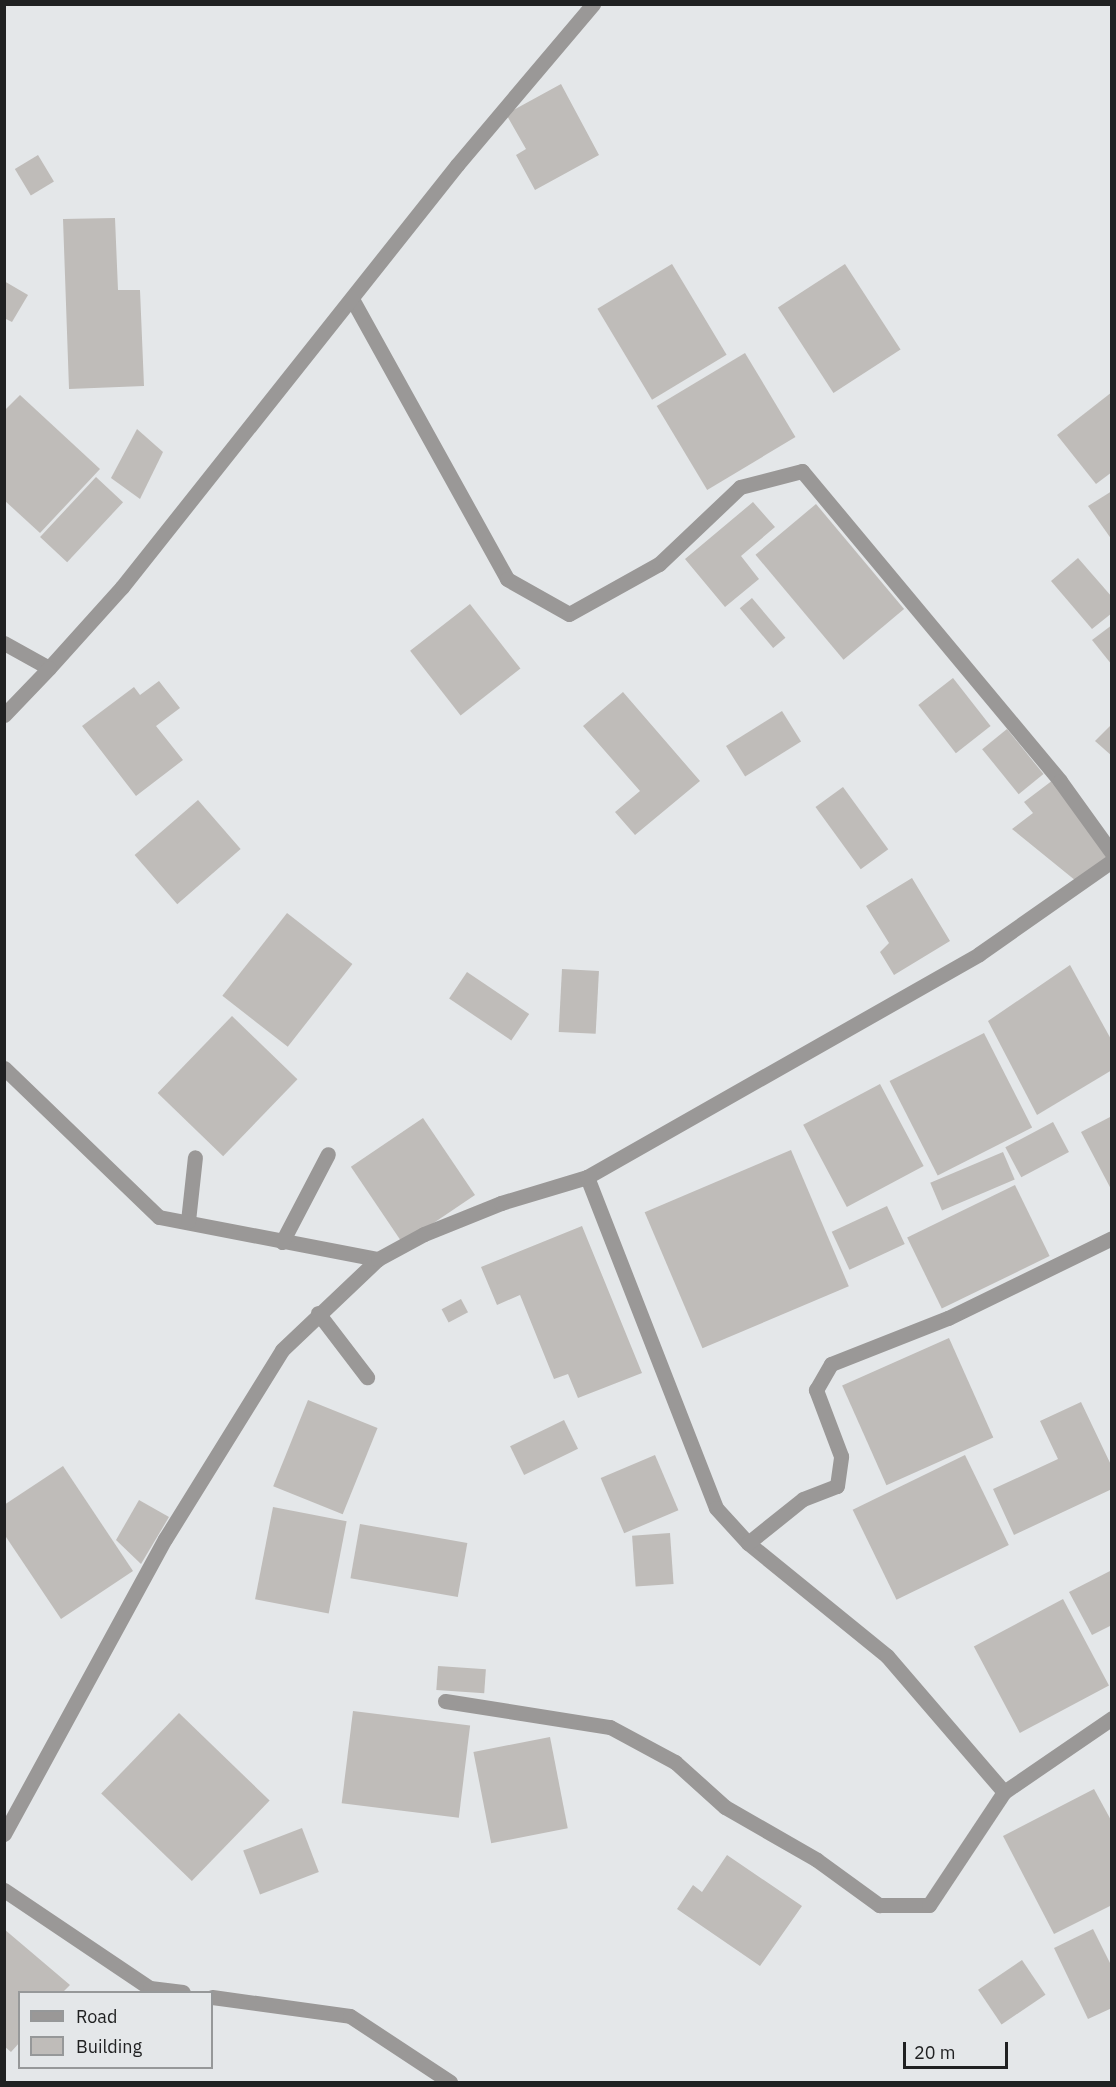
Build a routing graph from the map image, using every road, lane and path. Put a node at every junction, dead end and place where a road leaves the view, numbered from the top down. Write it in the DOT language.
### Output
graph roads {
  1 [pos="593,4"];
  2 [pos="352,298"];
  3 [pos="4,642"];
  4 [pos="49,668"];
  5 [pos="4,715"];
  6 [pos="1112,853"];
  7 [pos="1112,861"];
  8 [pos="4,1068"];
  9 [pos="328,1154"];
  10 [pos="195,1157"];
  11 [pos="587,1177"];
  12 [pos="188,1221"];
  13 [pos="1112,1238"];
  14 [pos="282,1242"];
  15 [pos="378,1259"];
  16 [pos="318,1313"];
  17 [pos="366,1377"];
  18 [pos="748,1543"];
  19 [pos="445,1701"];
  20 [pos="1112,1718"];
  21 [pos="1004,1792"];
  22 [pos="4,1834"];
  23 [pos="4,1890"];
  24 [pos="175,1991"];
  25 [pos="213,1996"];
  26 [pos="450,2082"];
  1 -- 2 [label="street"];
  2 -- 4 [label="street"];
  2 -- 6 [label="street"];
  3 -- 4 [label="street"];
  4 -- 5 [label="street"];
  7 -- 11 [label="street"];
  8 -- 12 [label="street"];
  9 -- 14 [label="street"];
  10 -- 12 [label="street"];
  11 -- 15 [label="street"];
  11 -- 18 [label="street"];
  12 -- 14 [label="street"];
  13 -- 18 [label="street"];
  14 -- 15 [label="street"];
  15 -- 16 [label="street"];
  16 -- 17 [label="street"];
  16 -- 22 [label="street"];
  18 -- 21 [label="street"];
  19 -- 21 [label="street"];
  20 -- 21 [label="street"];
  23 -- 24 [label="street"];
  25 -- 26 [label="street"];
}
